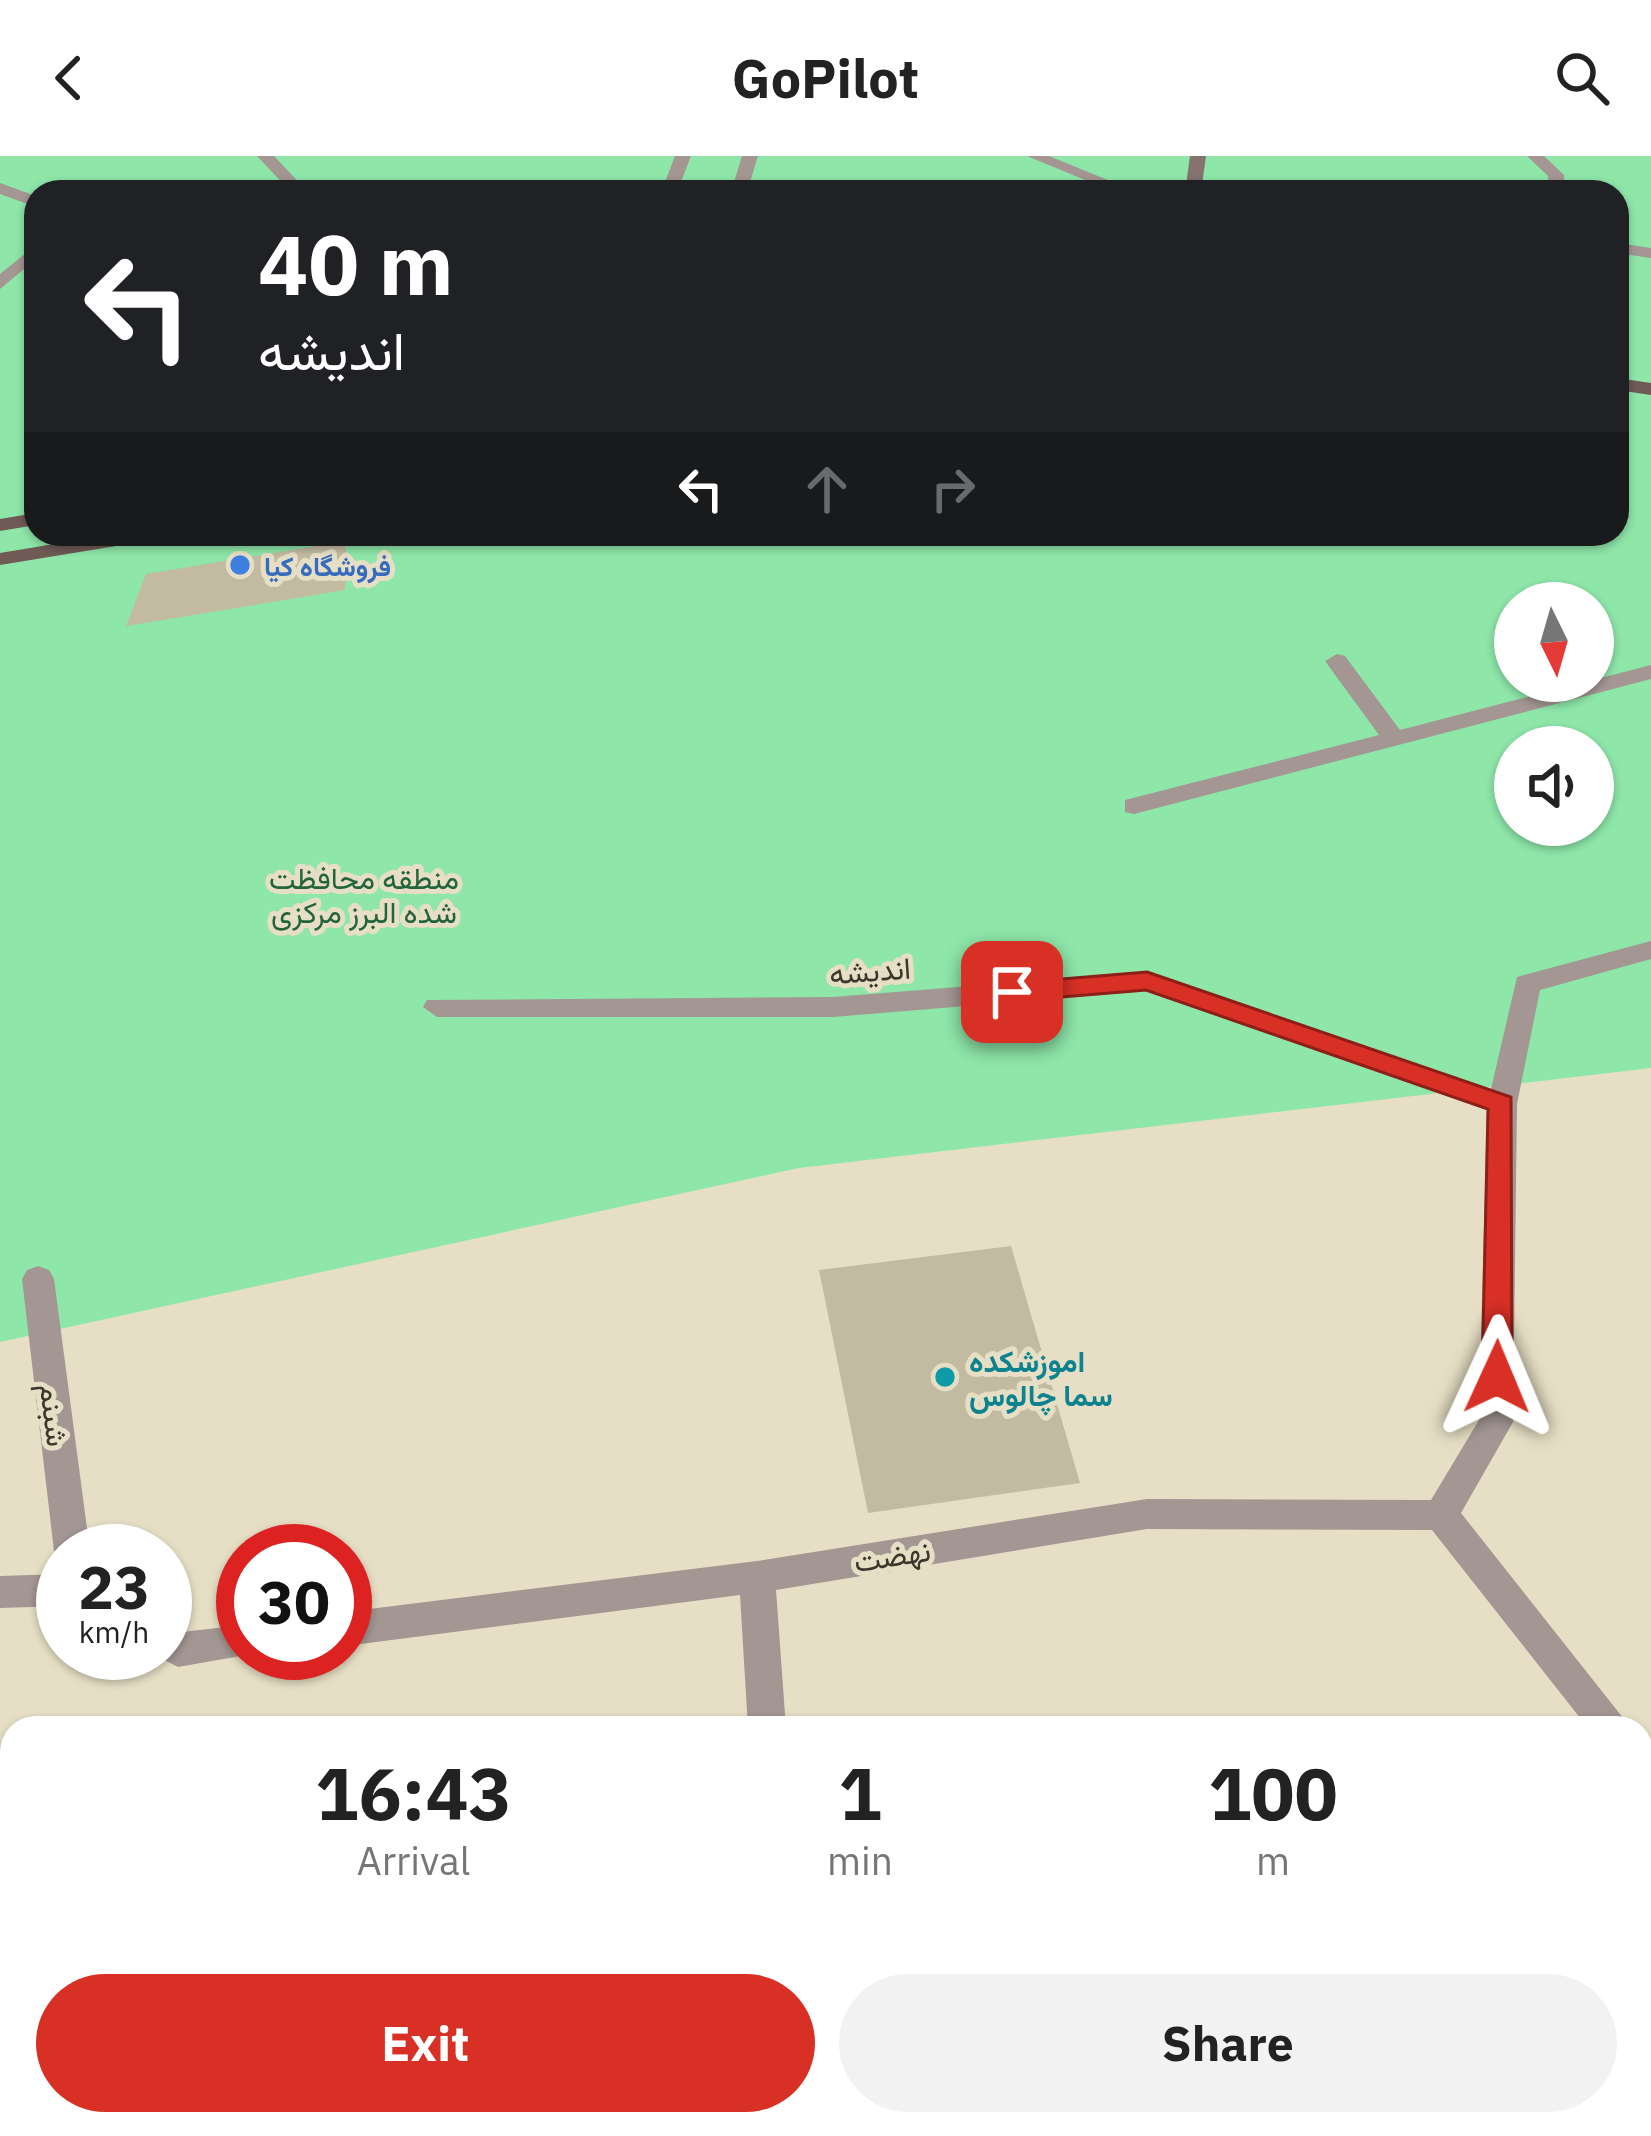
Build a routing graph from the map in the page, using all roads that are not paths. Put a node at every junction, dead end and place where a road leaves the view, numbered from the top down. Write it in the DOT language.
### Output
graph roads {
  1 [pos="265,156"];
  2 [pos="1035,156"];
  3 [pos="1535,156"];
  4 [pos="288,180"];
  5 [pos="1098,180"];
  6 [pos="1556,180"];
  7 [pos="24,261"];
  8 [pos="0,284"];
  9 [pos="80,546"];
  10 [pos="0,559"];
  11 [pos="1337,661"];
  12 [pos="1651,672"];
  13 [pos="1392,736"];
  14 [pos="1133,806"];
  15 [pos="1651,950"];
  16 [pos="437,1006"];
  17 [pos="1502,1104"];
  18 [pos="38,1279"];
  19 [pos="1441,1515"];
  20 [pos="69,1524"];
  21 [pos="757,1576"];
  22 [pos="36,1591"];
  23 [pos="0,1592"];
  24 [pos="372,1626"];
  25 [pos="766,1716"];
  26 [pos="1602,1716"];
  1 -- 4 [label="street"];
  2 -- 5 [label="street"];
  3 -- 6 [label="street"];
  7 -- 8 [label="street"];
  9 -- 10 [label="main road"];
  11 -- 13 [label="street"];
  12 -- 13 [label="street"];
  13 -- 14 [label="street"];
  15 -- 17 [label="street"];
  16 -- 17 [label="street, اندیشه"];
  17 -- 19 [label="street"];
  18 -- 20 [label="street, شبنم"];
  19 -- 21 [label="street, نهضت"];
  19 -- 26 [label="street"];
  21 -- 24 [label="street, نهضت"];
  21 -- 25 [label="street"];
  22 -- 23 [label="street"];
}
